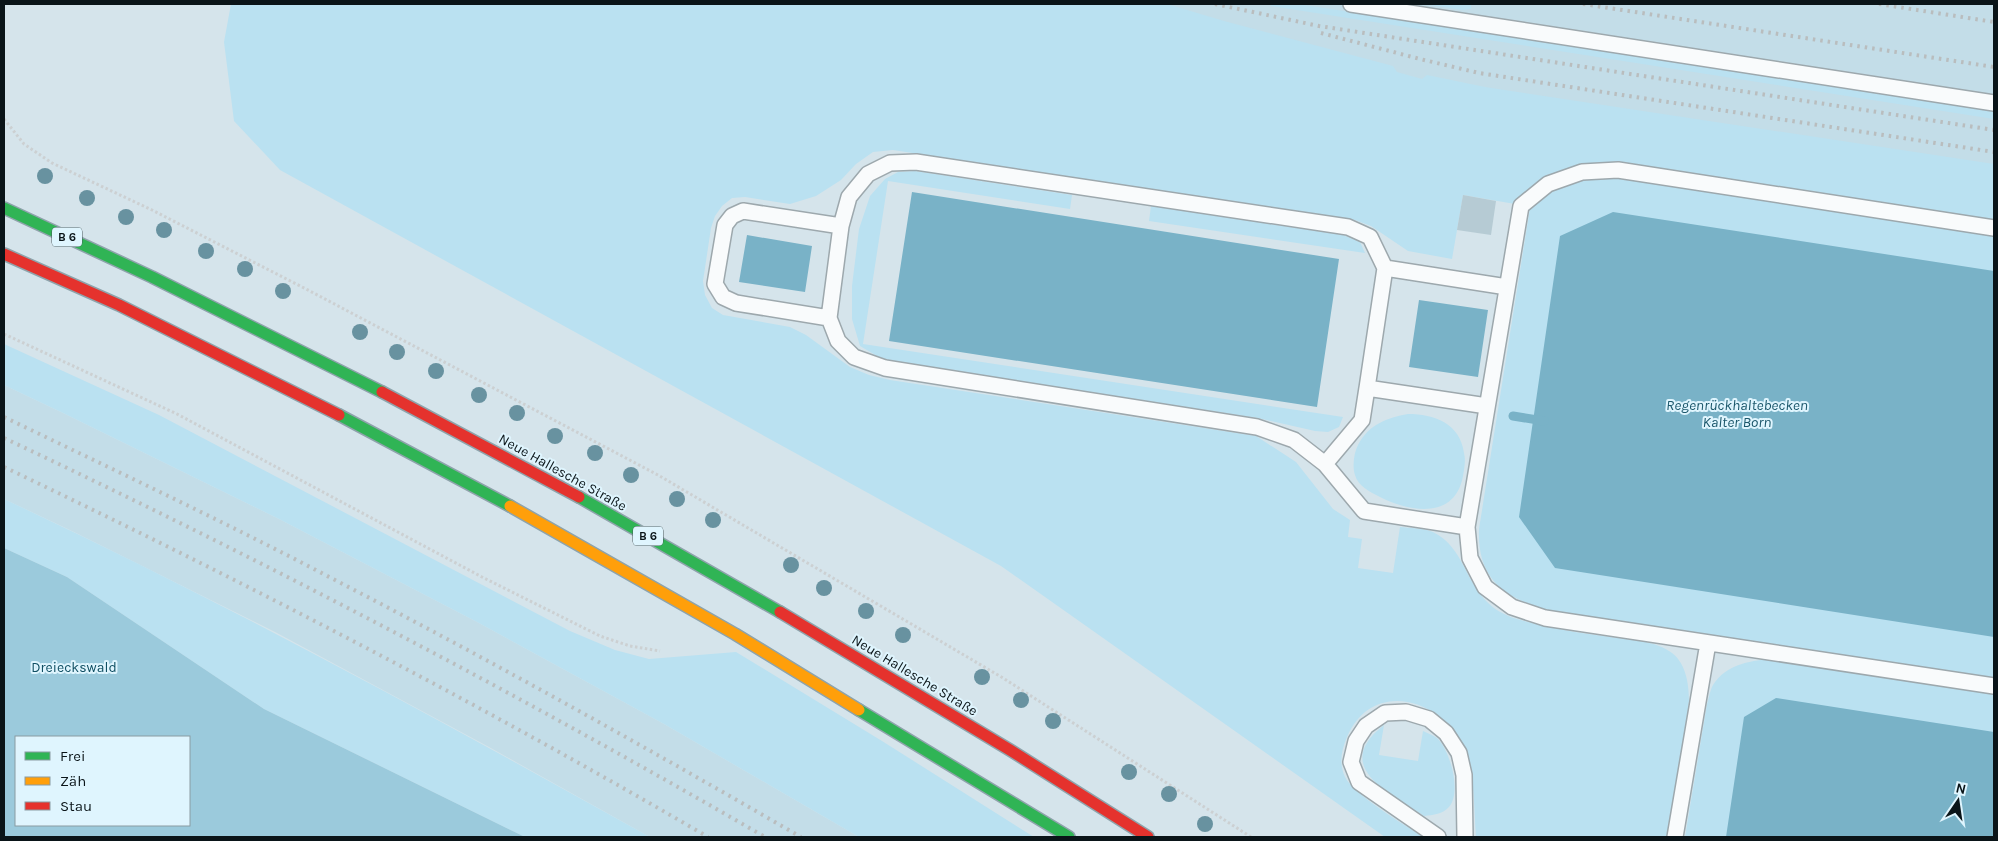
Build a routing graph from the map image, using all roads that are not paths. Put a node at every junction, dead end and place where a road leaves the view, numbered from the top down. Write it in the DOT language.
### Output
graph roads {
  1 [pos="1351,4"];
  2 [pos="1994,103"];
  3 [pos="4,208"];
  4 [pos="841,226"];
  5 [pos="1994,228"];
  6 [pos="4,254"];
  7 [pos="1385,268"];
  8 [pos="1507,287"];
  9 [pos="829,318"];
  10 [pos="1367,388"];
  11 [pos="1487,406"];
  12 [pos="1325,464"];
  13 [pos="1467,527"];
  14 [pos="1708,643"];
  15 [pos="1994,686"];
  16 [pos="1069,837"];
  17 [pos="1148,837"];
  18 [pos="1438,837"];
  19 [pos="1465,837"];
  20 [pos="1675,837"];
  1 -- 2 [label="lane"];
  3 -- 17 [label="main road, Neue Hallesche Straße / B 6"];
  4 -- 7 [label="lane"];
  4 -- 9 [label="lane"];
  4 -- 9 [label="lane"];
  5 -- 8 [label="lane"];
  6 -- 16 [label="main road"];
  7 -- 8 [label="lane"];
  7 -- 10 [label="lane"];
  8 -- 11 [label="lane"];
  9 -- 12 [label="lane"];
  10 -- 11 [label="lane"];
  10 -- 12 [label="lane"];
  11 -- 13 [label="lane"];
  12 -- 13 [label="lane"];
  13 -- 14 [label="lane"];
  14 -- 15 [label="lane"];
  14 -- 20 [label="lane"];
  18 -- 19 [label="lane"];
}
